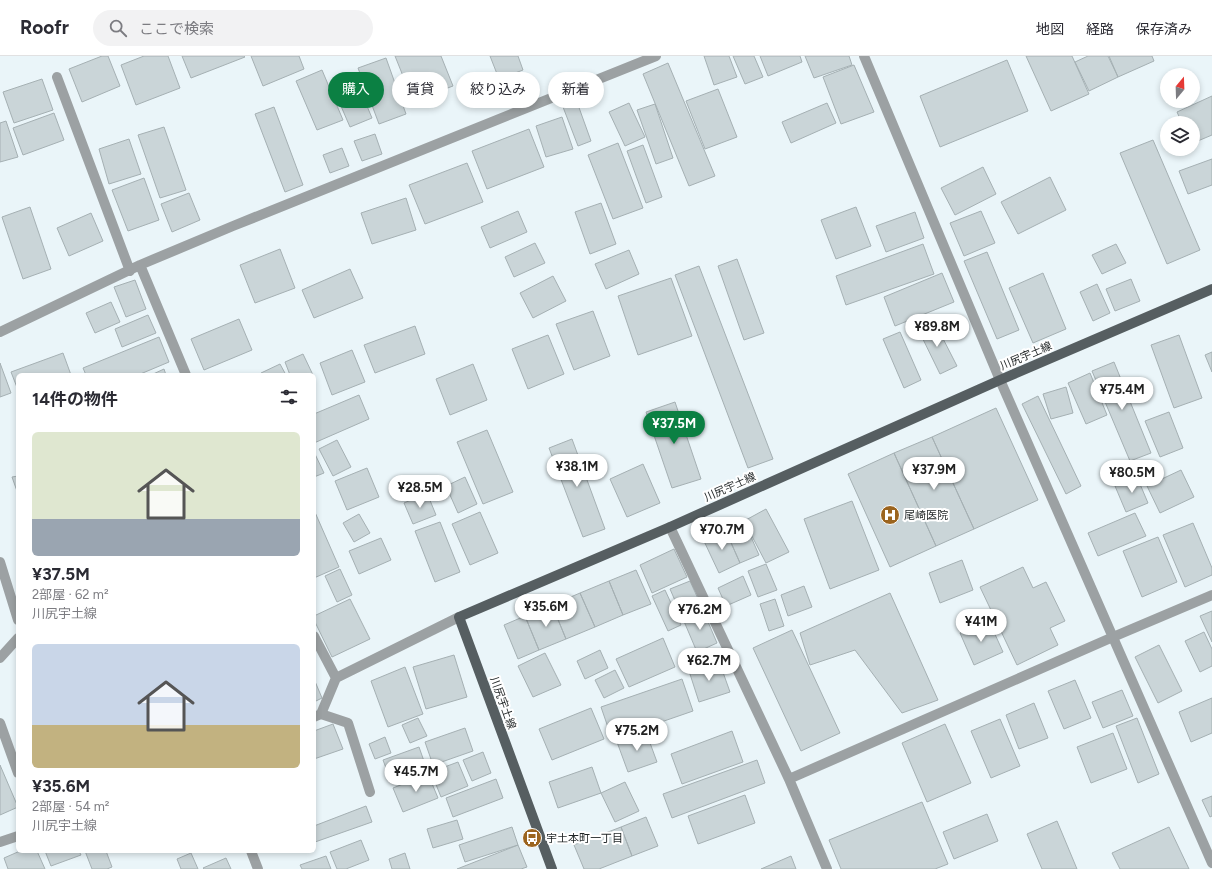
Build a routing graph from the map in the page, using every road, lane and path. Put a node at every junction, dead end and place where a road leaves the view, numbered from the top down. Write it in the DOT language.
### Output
graph roads {
  1 [pos="656,56"];
  2 [pos="864,56"];
  3 [pos="57,78"];
  4 [pos="140,266"];
  5 [pos="130,271"];
  6 [pos="1212,289"];
  7 [pos="0,332"];
  8 [pos="185,373"];
  9 [pos="1000,380"];
  10 [pos="670,527"];
  11 [pos="0,562"];
  12 [pos="1212,595"];
  13 [pos="16,614"];
  14 [pos="459,617"];
  15 [pos="1113,637"];
  16 [pos="16,640"];
  17 [pos="316,640"];
  18 [pos="0,658"];
  19 [pos="336,678"];
  20 [pos="317,716"];
  21 [pos="0,723"];
  22 [pos="16,767"];
  23 [pos="790,779"];
  24 [pos="370,792"];
  25 [pos="16,837"];
  26 [pos="0,842"];
  27 [pos="252,853"];
  28 [pos="1212,863"];
  29 [pos="258,869"];
  30 [pos="552,869"];
  31 [pos="827,869"];
  1 -- 4 [label="street"];
  2 -- 9 [label="street"];
  3 -- 5 [label="street"];
  4 -- 5 [label="street"];
  4 -- 8 [label="street"];
  5 -- 7 [label="street"];
  6 -- 9 [label="main road, 川尻宇土線"];
  9 -- 10 [label="main road, 川尻宇土線"];
  9 -- 15 [label="street"];
  10 -- 14 [label="main road, 川尻宇土線"];
  10 -- 23 [label="street"];
  11 -- 13 [label="street"];
  12 -- 15 [label="street"];
  14 -- 19 [label="street"];
  14 -- 30 [label="main road, 川尻宇土線"];
  15 -- 23 [label="street"];
  15 -- 28 [label="street"];
  16 -- 18 [label="street"];
  17 -- 19 [label="street"];
  19 -- 20 [label="street"];
  20 -- 24 [label="street"];
  21 -- 22 [label="street"];
  23 -- 31 [label="street"];
  25 -- 26 [label="street"];
  27 -- 29 [label="street"];
}
